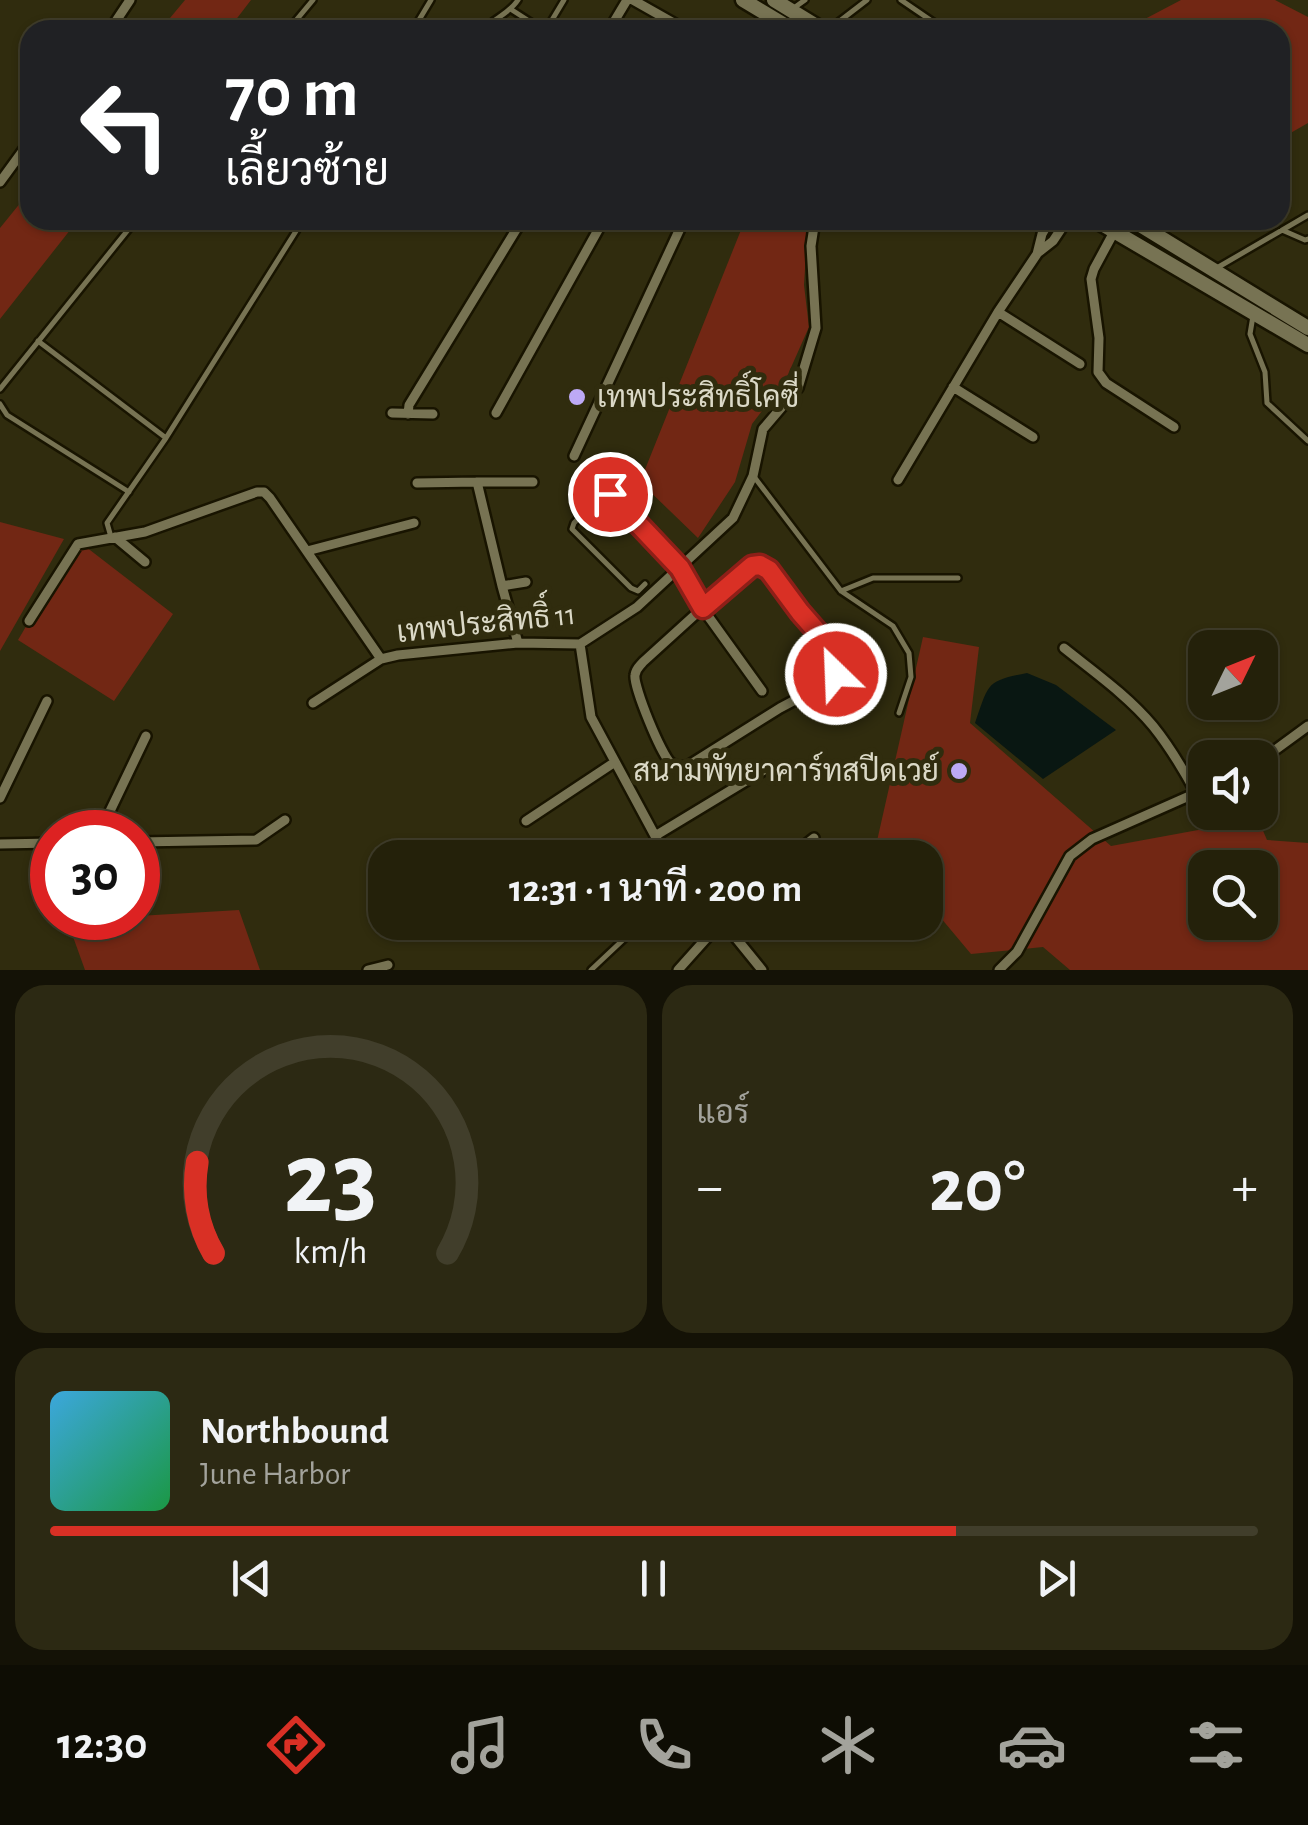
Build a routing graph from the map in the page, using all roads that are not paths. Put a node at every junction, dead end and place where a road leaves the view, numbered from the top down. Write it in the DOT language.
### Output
graph roads {
  1 [pos="313,0"];
  2 [pos="518,0"];
  3 [pos="630,0"];
  4 [pos="742,0"];
  5 [pos="774,0"];
  6 [pos="805,0"];
  7 [pos="867,0"];
  8 [pos="901,0"];
  9 [pos="512,10"];
  10 [pos="791,10"];
  11 [pos="296,20"];
  12 [pos="493,20"];
  13 [pos="528,20"];
  14 [pos="667,20"];
  15 [pos="768,20"];
  16 [pos="808,20"];
  17 [pos="839,20"];
  18 [pos="930,20"];
  19 [pos="20,155"];
  20 [pos="0,182"];
  21 [pos="128,230"];
  22 [pos="297,230"];
  23 [pos="516,230"];
  24 [pos="598,230"];
  25 [pos="679,230"];
  26 [pos="813,230"];
  27 [pos="1044,230"];
  28 [pos="1060,230"];
  29 [pos="1111,230"];
  30 [pos="1148,230"];
  31 [pos="1282,230"];
  32 [pos="1114,232"];
  33 [pos="1308,238"];
  34 [pos="1036,254"];
  35 [pos="1213,270"];
  36 [pos="998,312"];
  37 [pos="1254,313"];
  38 [pos="1308,328"];
  39 [pos="38,341"];
  40 [pos="1308,345"];
  41 [pos="1080,364"];
  42 [pos="954,387"];
  43 [pos="0,389"];
  44 [pos="0,404"];
  45 [pos="392,413"];
  46 [pos="496,413"];
  47 [pos="408,414"];
  48 [pos="433,414"];
  49 [pos="1174,427"];
  50 [pos="1033,437"];
  51 [pos="166,438"];
  52 [pos="1308,441"];
  53 [pos="574,456"];
  54 [pos="753,476"];
  55 [pos="898,480"];
  56 [pos="477,482"];
  57 [pos="533,482"];
  58 [pos="417,483"];
  59 [pos="129,492"];
  60 [pos="414,524"];
  61 [pos="113,537"];
  62 [pos="307,551"];
  63 [pos="144,562"];
  64 [pos="680,568"];
  65 [pos="958,578"];
  66 [pos="526,582"];
  67 [pos="645,584"];
  68 [pos="502,586"];
  69 [pos="841,591"];
  70 [pos="703,608"];
  71 [pos="29,621"];
  72 [pos="518,643"];
  73 [pos="580,644"];
  74 [pos="1064,648"];
  75 [pos="382,659"];
  76 [pos="762,691"];
  77 [pos="47,701"];
  78 [pos="313,703"];
  79 [pos="900,713"];
  80 [pos="1308,726"];
  81 [pos="146,736"];
  82 [pos="1278,748"];
  83 [pos="616,762"];
  84 [pos="769,767"];
  85 [pos="1188,774"];
  86 [pos="1188,796"];
  87 [pos="0,798"];
  88 [pos="111,810"];
  89 [pos="285,820"];
  90 [pos="526,821"];
  91 [pos="654,836"];
  92 [pos="814,838"];
  93 [pos="656,840"];
  94 [pos="812,840"];
  95 [pos="160,842"];
  96 [pos="0,844"];
  97 [pos="30,844"];
  98 [pos="623,940"];
  99 [pos="706,940"];
  100 [pos="737,940"];
  101 [pos="388,965"];
  102 [pos="368,970"];
  103 [pos="592,970"];
  104 [pos="678,970"];
  105 [pos="762,970"];
  106 [pos="999,970"];
  1 -- 11 [label="lane"];
  2 -- 9 [label="lane"];
  3 -- 14 [label="street"];
  4 -- 15 [label="main road"];
  5 -- 10 [label="main road"];
  6 -- 10 [label="lane"];
  7 -- 17 [label="lane"];
  8 -- 18 [label="lane"];
  9 -- 12 [label="lane"];
  9 -- 13 [label="lane"];
  10 -- 16 [label="main road"];
  19 -- 20 [label="street"];
  21 -- 39 [label="lane"];
  22 -- 51 [label="lane"];
  23 -- 47 [label="street"];
  24 -- 46 [label="street"];
  25 -- 53 [label="street"];
  26 -- 54 [label="street, เทพประสิทธิ์ 11"];
  27 -- 34 [label="street"];
  28 -- 34 [label="street"];
  29 -- 32 [label="main road"];
  30 -- 35 [label="main road"];
  31 -- 33 [label="lane"];
  31 -- 35 [label="lane"];
  32 -- 37 [label="main road"];
  32 -- 49 [label="street"];
  34 -- 36 [label="street"];
  35 -- 38 [label="main road"];
  36 -- 41 [label="street"];
  36 -- 42 [label="street"];
  37 -- 40 [label="main road"];
  37 -- 52 [label="lane"];
  39 -- 43 [label="lane"];
  39 -- 51 [label="lane"];
  42 -- 50 [label="street"];
  42 -- 55 [label="street"];
  44 -- 59 [label="lane"];
  45 -- 47 [label="street"];
  47 -- 48 [label="street"];
  51 -- 59 [label="lane"];
  54 -- 64 [label="street, เทพประสิทธิ์ 11"];
  54 -- 69 [label="lane"];
  56 -- 57 [label="street"];
  56 -- 58 [label="street"];
  56 -- 68 [label="street"];
  59 -- 61 [label="lane"];
  60 -- 62 [label="street"];
  61 -- 62 [label="street"];
  61 -- 63 [label="street"];
  61 -- 71 [label="street"];
  62 -- 75 [label="street"];
  64 -- 67 [label="lane"];
  64 -- 70 [label="street"];
  64 -- 73 [label="street, เทพประสิทธิ์ 11"];
  65 -- 69 [label="lane"];
  66 -- 68 [label="street"];
  68 -- 72 [label="street"];
  69 -- 79 [label="lane"];
  70 -- 70 [label="street"];
  70 -- 76 [label="street"];
  72 -- 73 [label="street, เทพประสิทธิ์ 11"];
  72 -- 75 [label="street, เทพประสิทธิ์ 11"];
  73 -- 83 [label="street"];
  74 -- 85 [label="street"];
  75 -- 78 [label="street, เทพประสิทธิ์ 11"];
  77 -- 87 [label="street"];
  80 -- 82 [label="street"];
  81 -- 88 [label="street"];
  83 -- 90 [label="street"];
  83 -- 91 [label="street"];
  84 -- 91 [label="street"];
  86 -- 106 [label="street"];
  89 -- 95 [label="street"];
  91 -- 93 [label="street"];
  92 -- 94 [label="street"];
  96 -- 97 [label="street"];
  98 -- 103 [label="lane"];
  99 -- 104 [label="street"];
  100 -- 105 [label="street"];
  101 -- 102 [label="street"];
}
